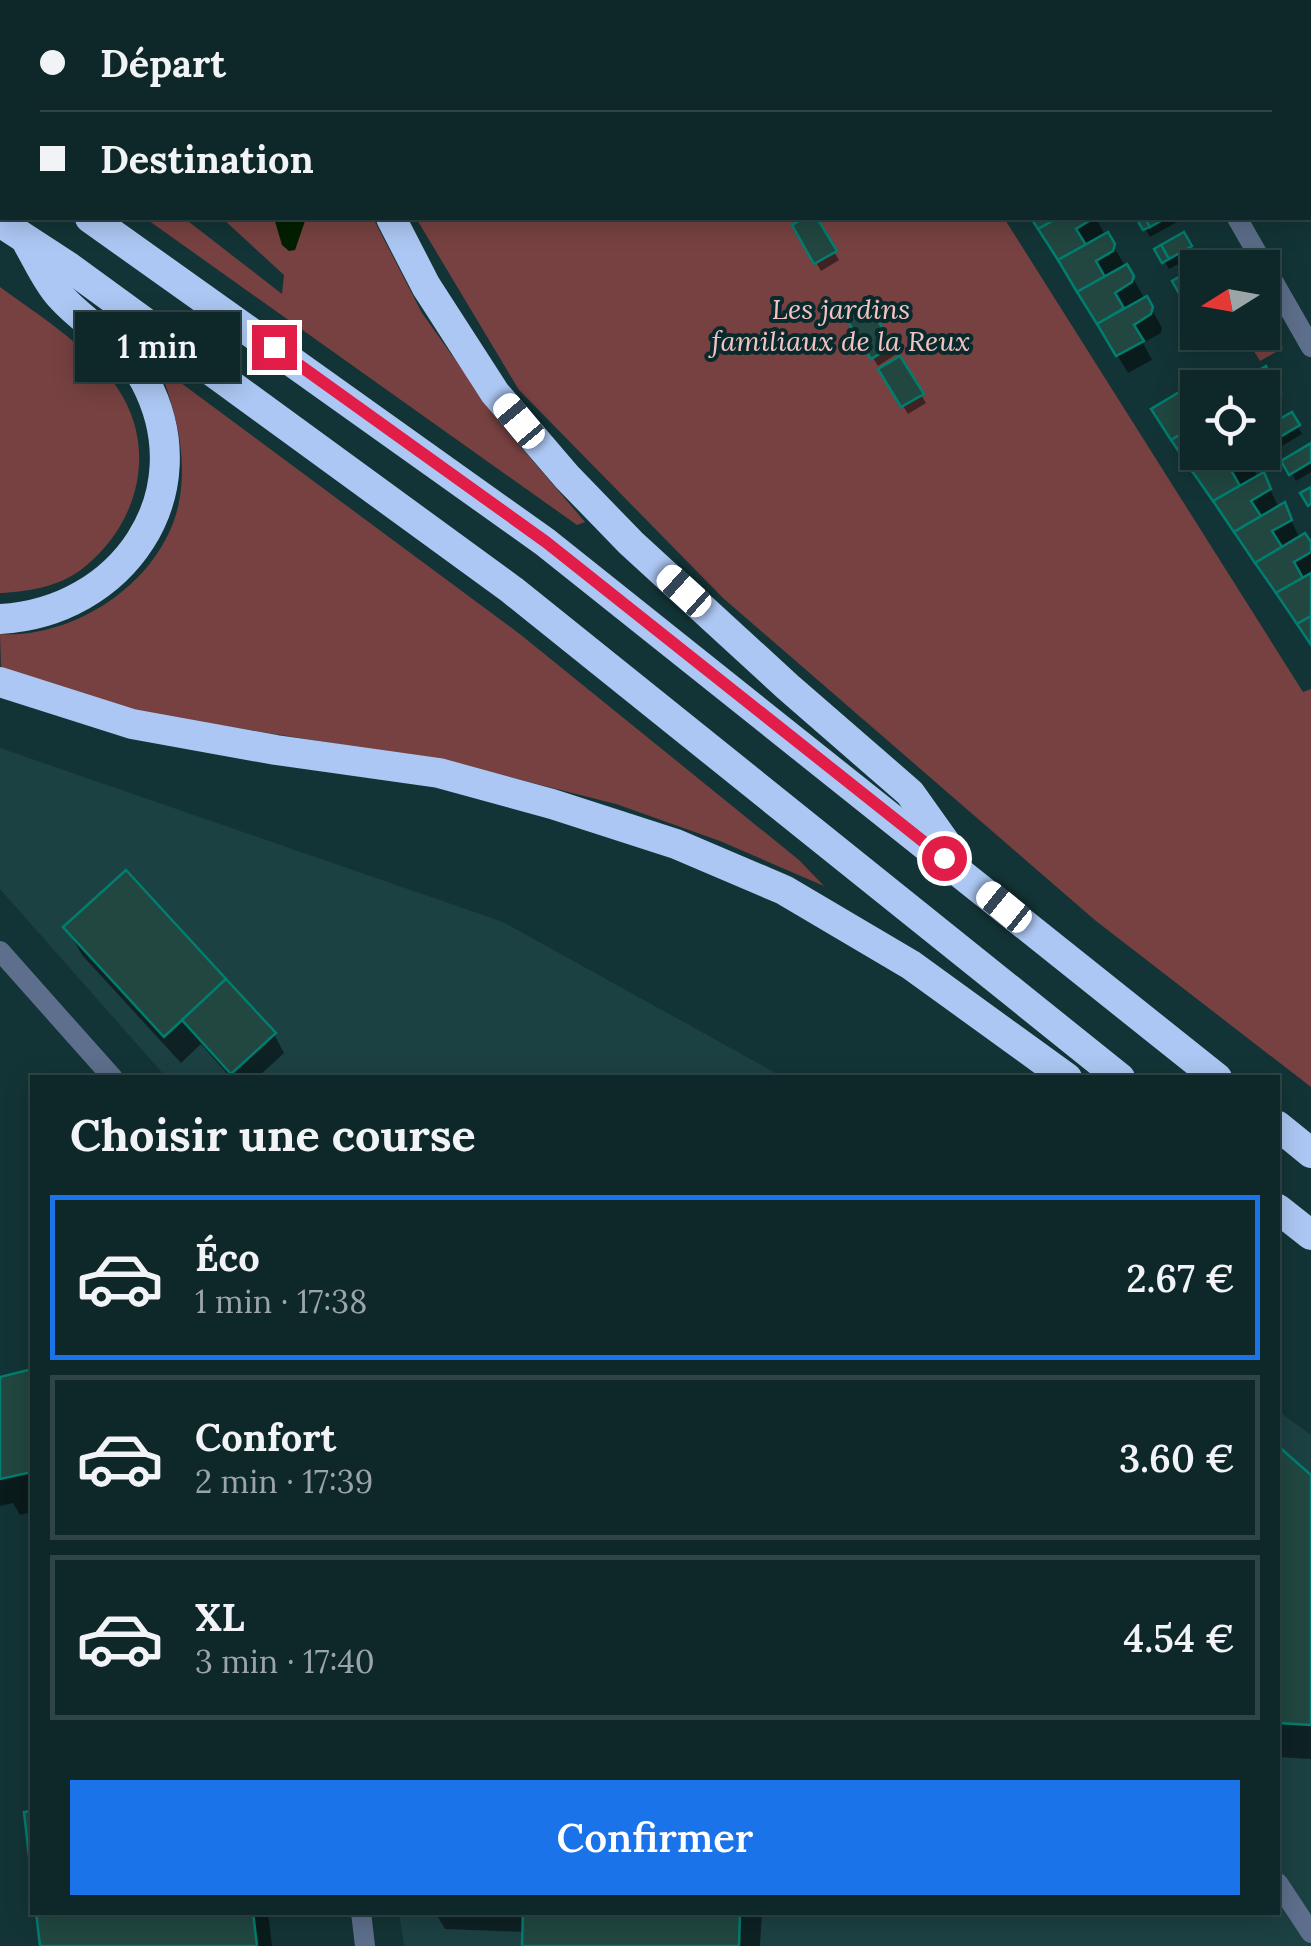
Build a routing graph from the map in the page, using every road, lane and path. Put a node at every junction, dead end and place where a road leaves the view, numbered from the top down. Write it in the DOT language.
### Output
graph roads {
  1 [pos="93,220"];
  2 [pos="392,220"];
  3 [pos="1238,220"];
  4 [pos="12,230"];
  5 [pos="1311,347"];
  6 [pos="0,619"];
  7 [pos="0,682"];
  8 [pos="974,883"];
  9 [pos="0,951"];
  10 [pos="110,1075"];
  11 [pos="1063,1075"];
  12 [pos="1116,1075"];
  13 [pos="1213,1075"];
  14 [pos="1280,1128"];
  15 [pos="1311,1153"];
  16 [pos="1280,1210"];
  17 [pos="1311,1235"];
  18 [pos="1280,1886"];
  19 [pos="361,1915"];
  20 [pos="1311,1933"];
  21 [pos="365,1946"];
  1 -- 8 [label="highway"];
  2 -- 8 [label="highway"];
  3 -- 5 [label="street"];
  4 -- 6 [label="highway"];
  4 -- 12 [label="highway"];
  7 -- 11 [label="highway"];
  8 -- 13 [label="highway"];
  9 -- 10 [label="street"];
  14 -- 15 [label="highway"];
  16 -- 17 [label="highway"];
  18 -- 20 [label="street"];
  19 -- 21 [label="street"];
}
